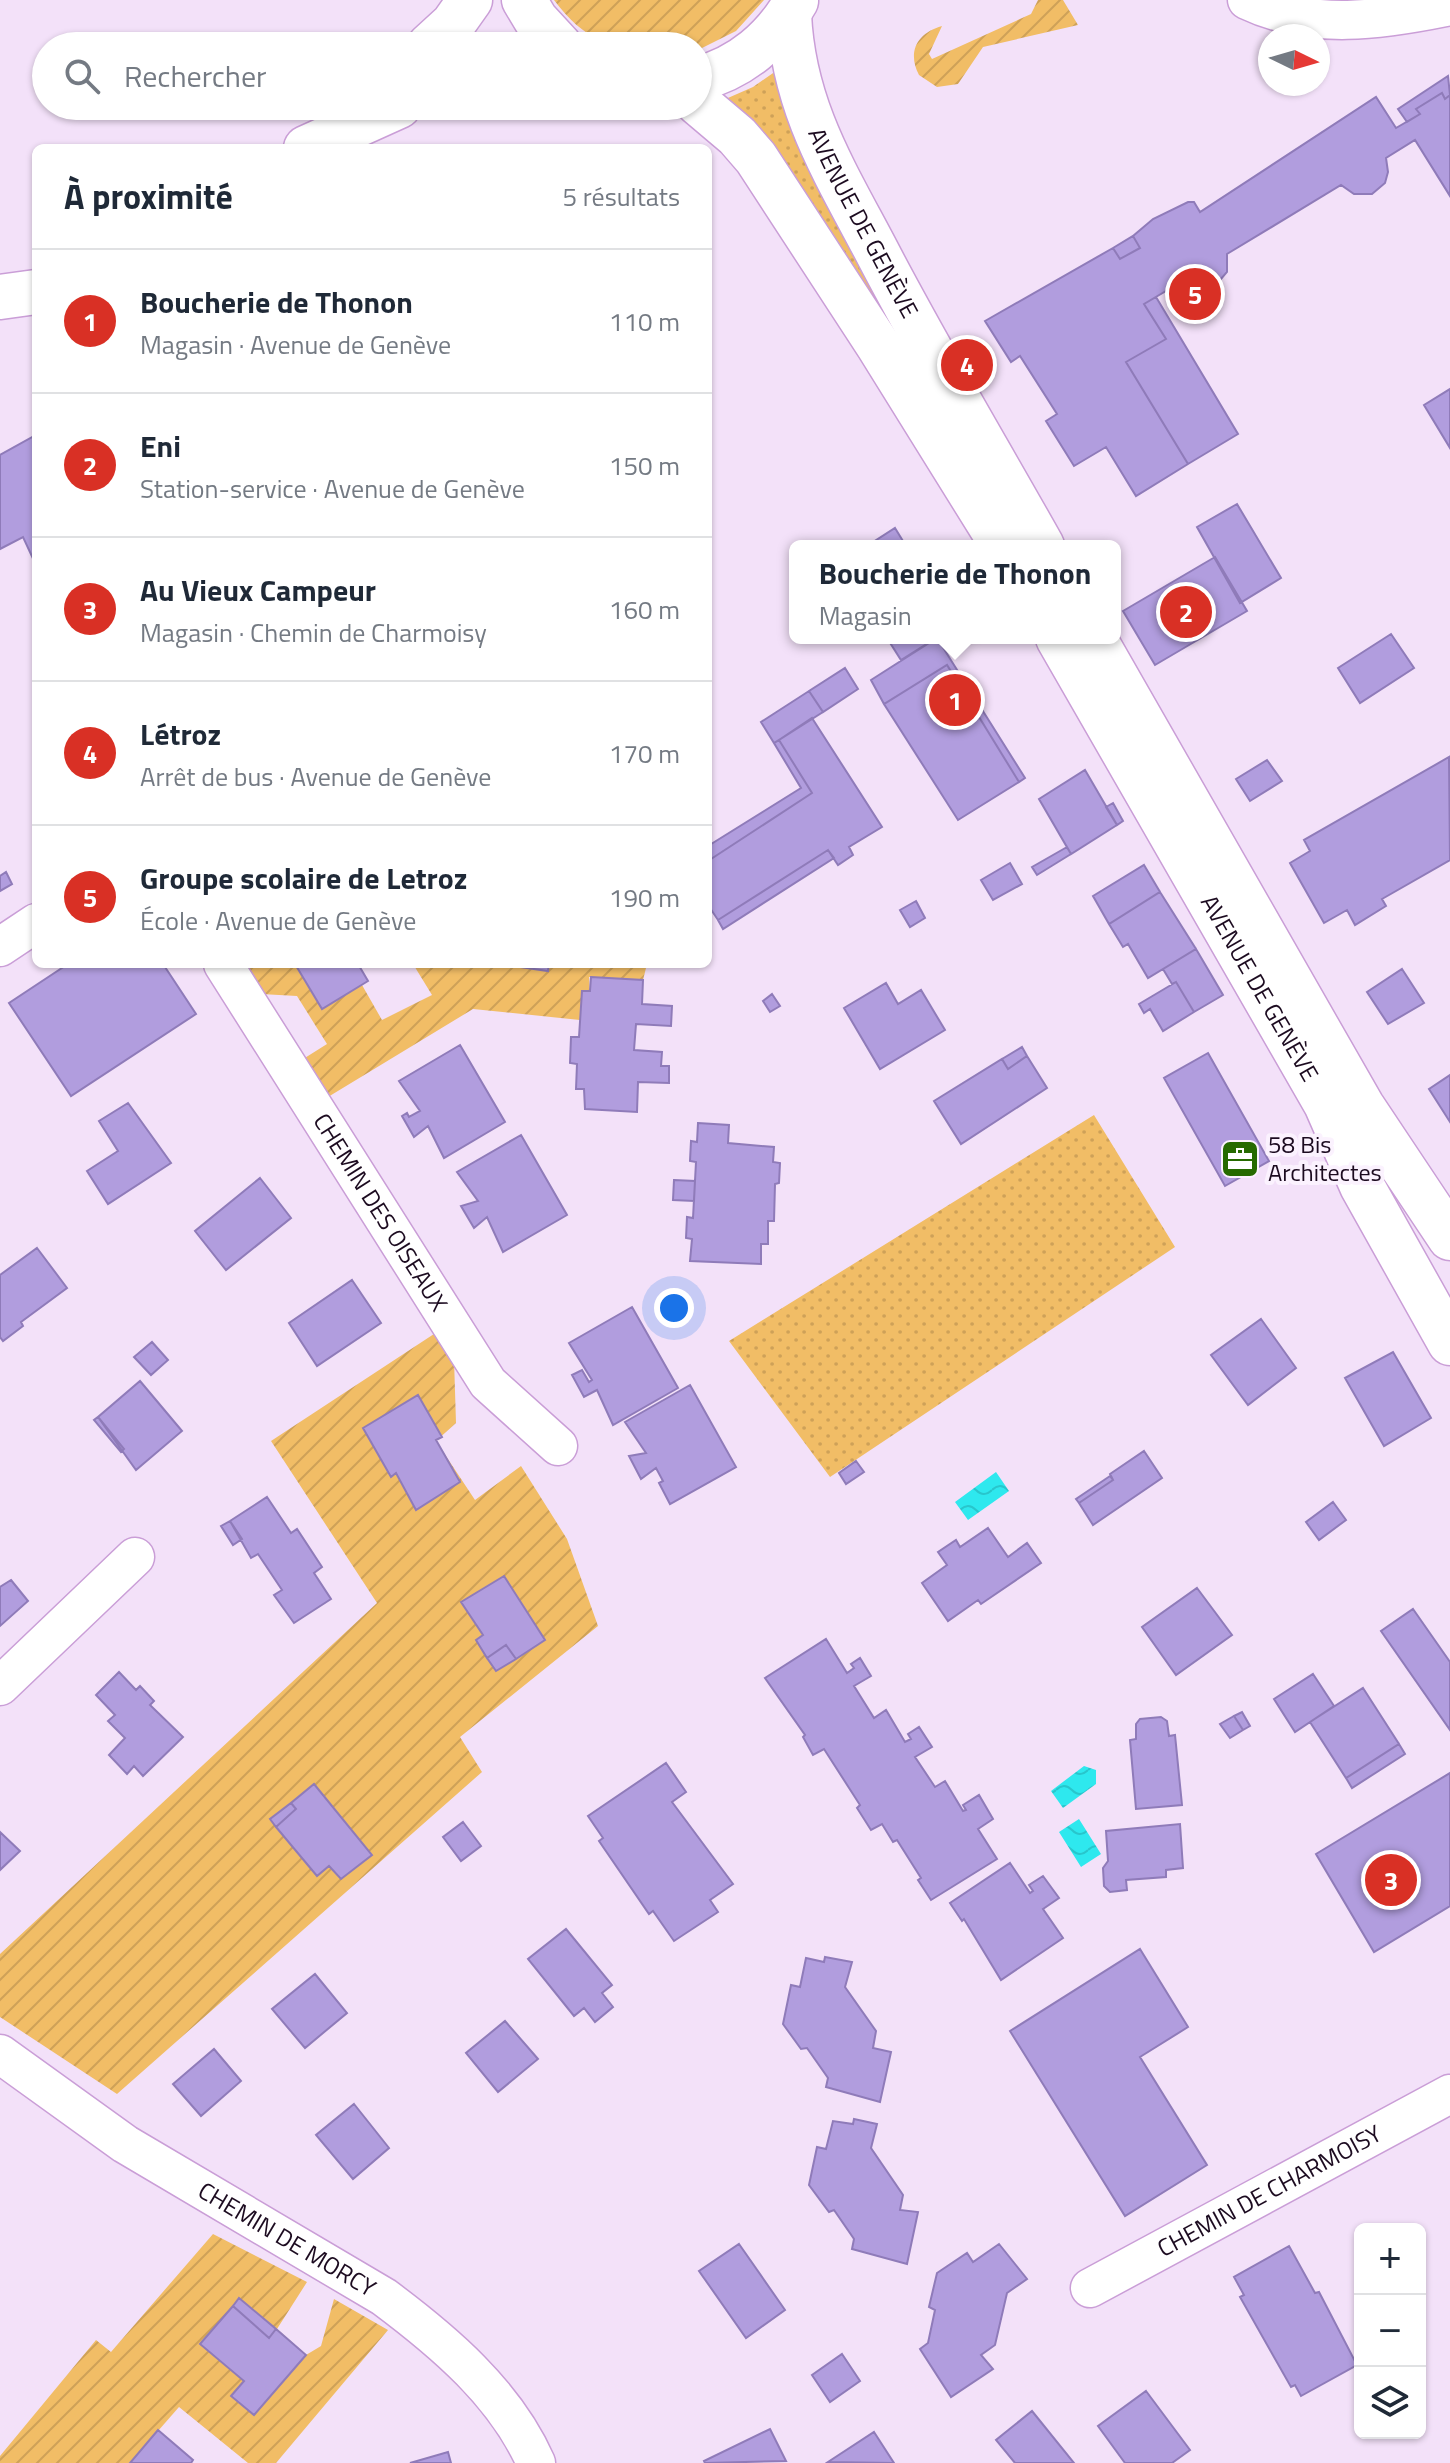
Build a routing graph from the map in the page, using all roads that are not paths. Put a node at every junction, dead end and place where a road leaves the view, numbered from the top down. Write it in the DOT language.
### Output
graph roads {
  1 [pos="470,0"];
  2 [pos="524,0"];
  3 [pos="1253,1"];
  4 [pos="1450,6"];
  5 [pos="793,7"];
  6 [pos="444,32"];
  7 [pos="547,32"];
  8 [pos="712,74"];
  9 [pos="712,115"];
  10 [pos="368,120"];
  11 [pos="336,134"];
  12 [pos="32,293"];
  13 [pos="0,297"];
  14 [pos="999,540"];
  15 [pos="1039,540"];
  16 [pos="1061,644"];
  17 [pos="1097,644"];
  18 [pos="32,926"];
  19 [pos="0,947"];
  20 [pos="226,968"];
  21 [pos="1440,1222"];
  22 [pos="1388,1233"];
  23 [pos="1437,1289"];
  24 [pos="1450,1343"];
  25 [pos="558,1446"];
  26 [pos="135,1557"];
  27 [pos="0,1686"];
  28 [pos="0,2054"];
  29 [pos="1450,2094"];
  30 [pos="1090,2288"];
  31 [pos="536,2463"];
  1 -- 6 [label="main road"];
  2 -- 7 [label="main road"];
  3 -- 4 [label="street"];
  5 -- 8 [label="main road"];
  5 -- 15 [label="main road, AVENUE DE GENÈVE"];
  9 -- 14 [label="main road, AVENUE DE GENÈVE"];
  10 -- 11 [label="main road"];
  12 -- 13 [label="main road"];
  16 -- 22 [label="main road, AVENUE DE GENÈVE"];
  17 -- 21 [label="main road, AVENUE DE GENÈVE"];
  18 -- 19 [label="street"];
  20 -- 25 [label="street, CHEMIN DES OISEAUX"];
  21 -- 22 [label="main road"];
  22 -- 23 [label="main road, AVENUE DE GENÈVE"];
  23 -- 24 [label="main road, AVENUE DE GENÈVE"];
  26 -- 27 [label="street"];
  28 -- 31 [label="street, CHEMIN DE MORCY"];
  29 -- 30 [label="street, CHEMIN DE CHARMOISY"];
}
